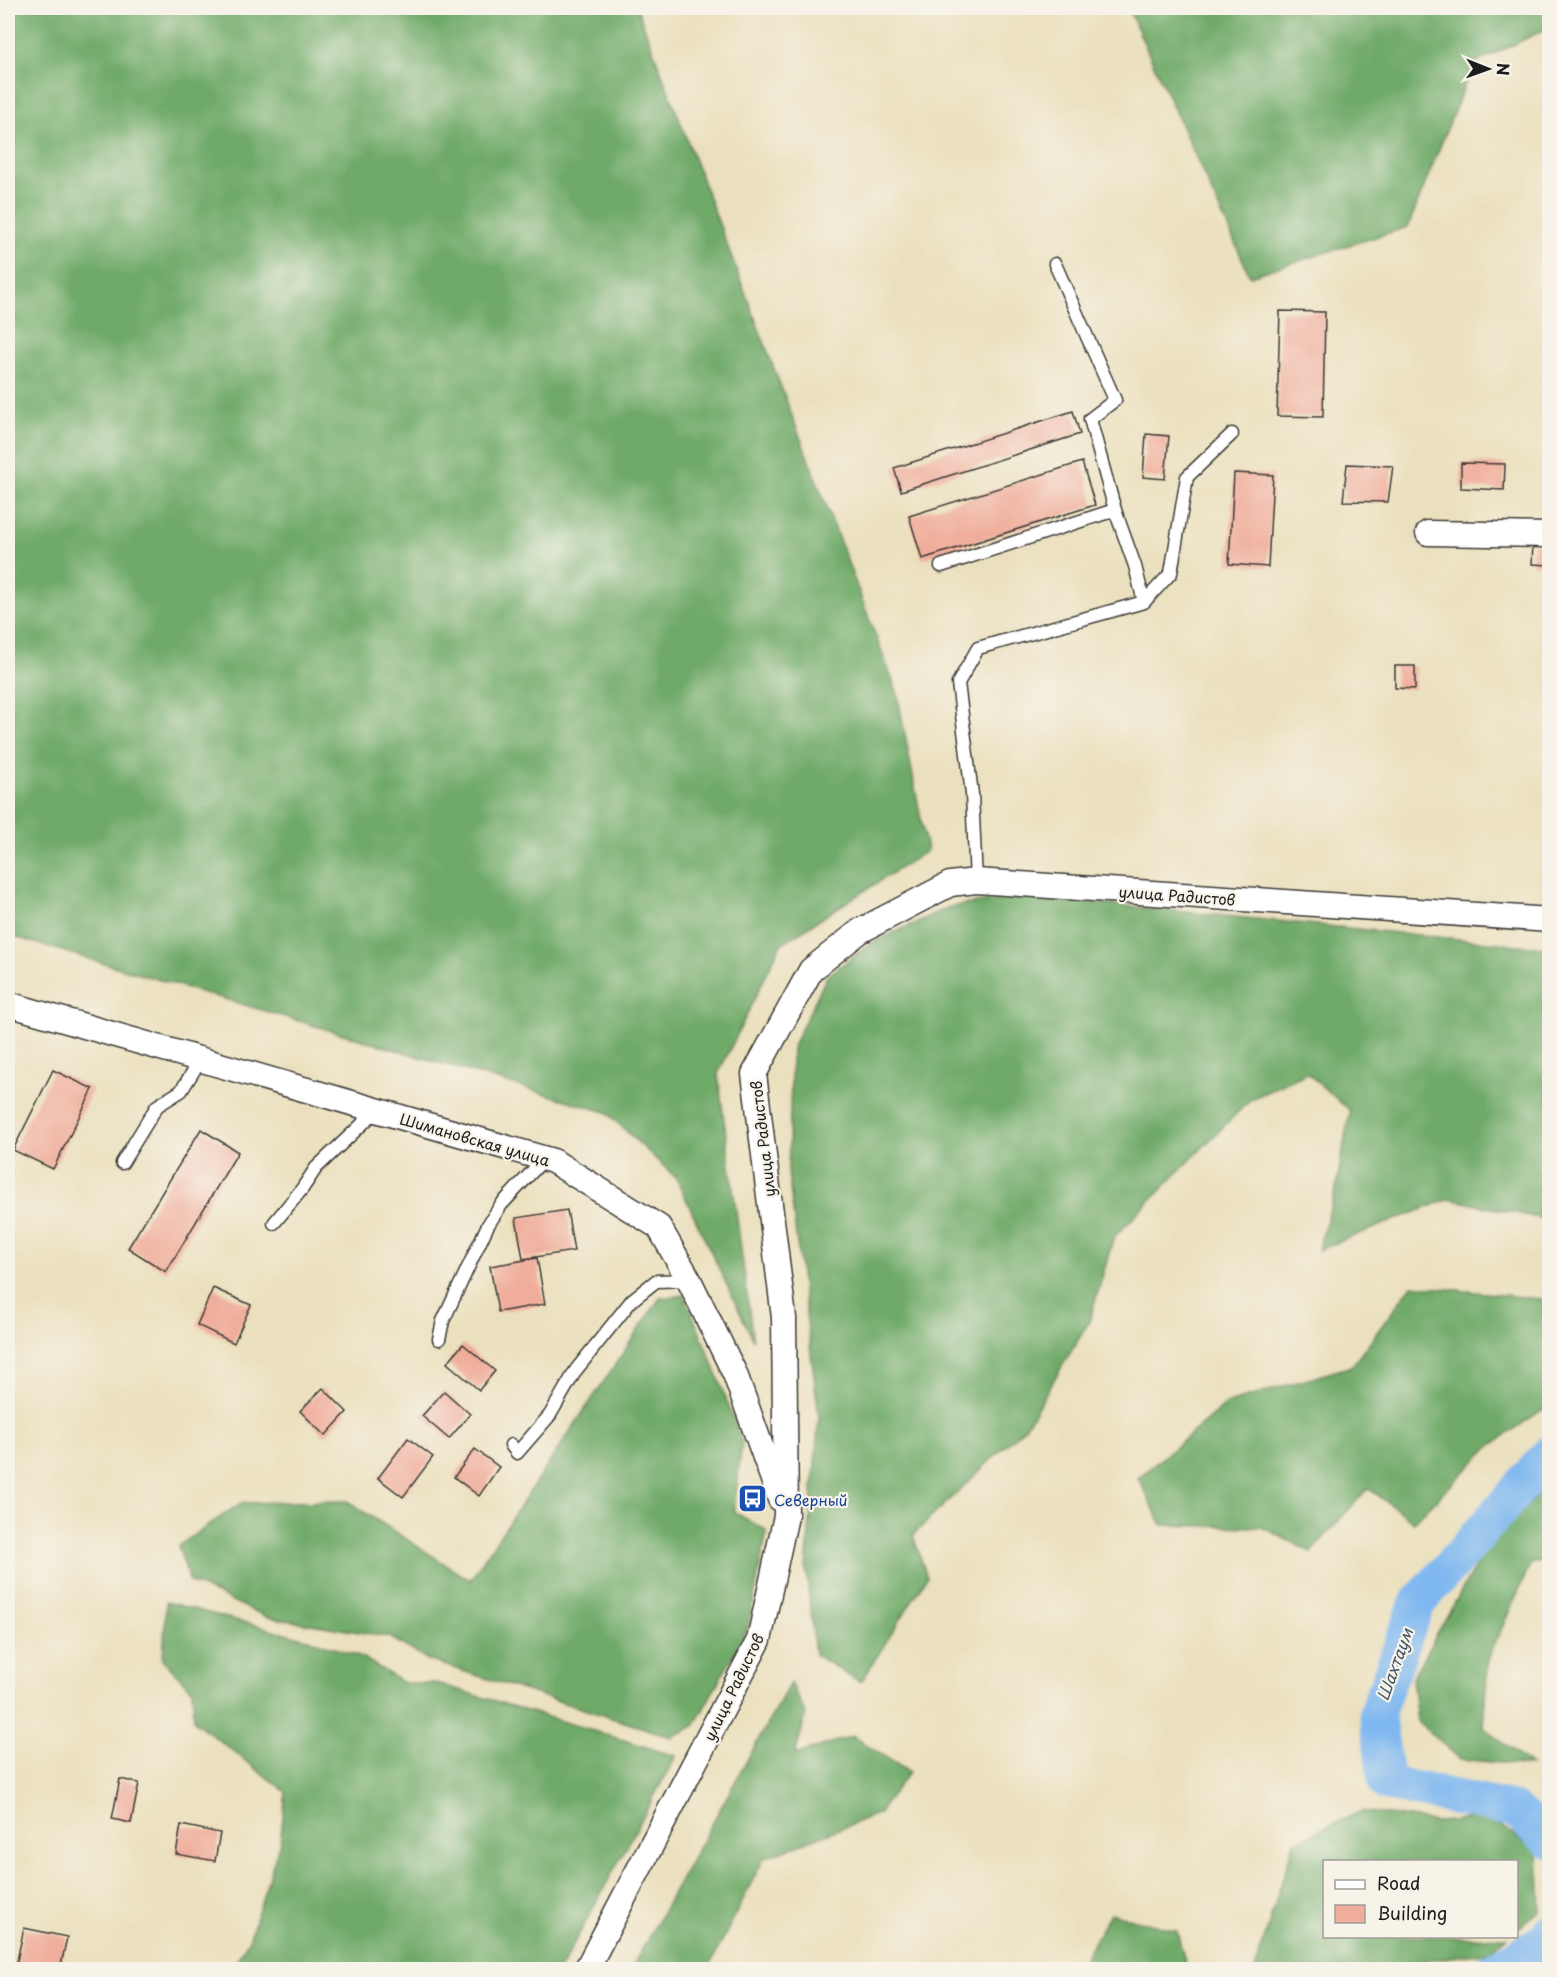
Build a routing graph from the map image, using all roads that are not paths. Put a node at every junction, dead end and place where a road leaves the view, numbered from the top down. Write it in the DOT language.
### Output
graph roads {
  1 [pos="1055,264"];
  2 [pos="1232,434"];
  3 [pos="1115,510"];
  4 [pos="1428,533"];
  5 [pos="1550,536"];
  6 [pos="941,566"];
  7 [pos="1144,602"];
  8 [pos="976,881"];
  9 [pos="1550,920"];
  10 [pos="8,1004"];
  11 [pos="201,1059"];
  12 [pos="377,1110"];
  13 [pos="545,1158"];
  14 [pos="122,1163"];
  15 [pos="274,1222"];
  16 [pos="689,1280"];
  17 [pos="439,1339"];
  18 [pos="511,1445"];
  19 [pos="786,1516"];
  20 [pos="586,1970"];
  1 -- 3 [label="lane"];
  2 -- 7 [label="lane"];
  3 -- 6 [label="lane"];
  3 -- 7 [label="lane"];
  4 -- 5 [label="street"];
  7 -- 8 [label="lane"];
  8 -- 9 [label="street, улица Радистов"];
  8 -- 19 [label="street, улица Радистов"];
  10 -- 11 [label="street, Шимановская улица"];
  11 -- 12 [label="street, Шимановская улица"];
  11 -- 14 [label="lane"];
  12 -- 13 [label="street, Шимановская улица"];
  12 -- 15 [label="lane"];
  13 -- 16 [label="street, Шимановская улица"];
  13 -- 17 [label="lane"];
  16 -- 18 [label="lane"];
  16 -- 19 [label="street, Шимановская улица"];
  19 -- 20 [label="street, улица Радистов"];
}
